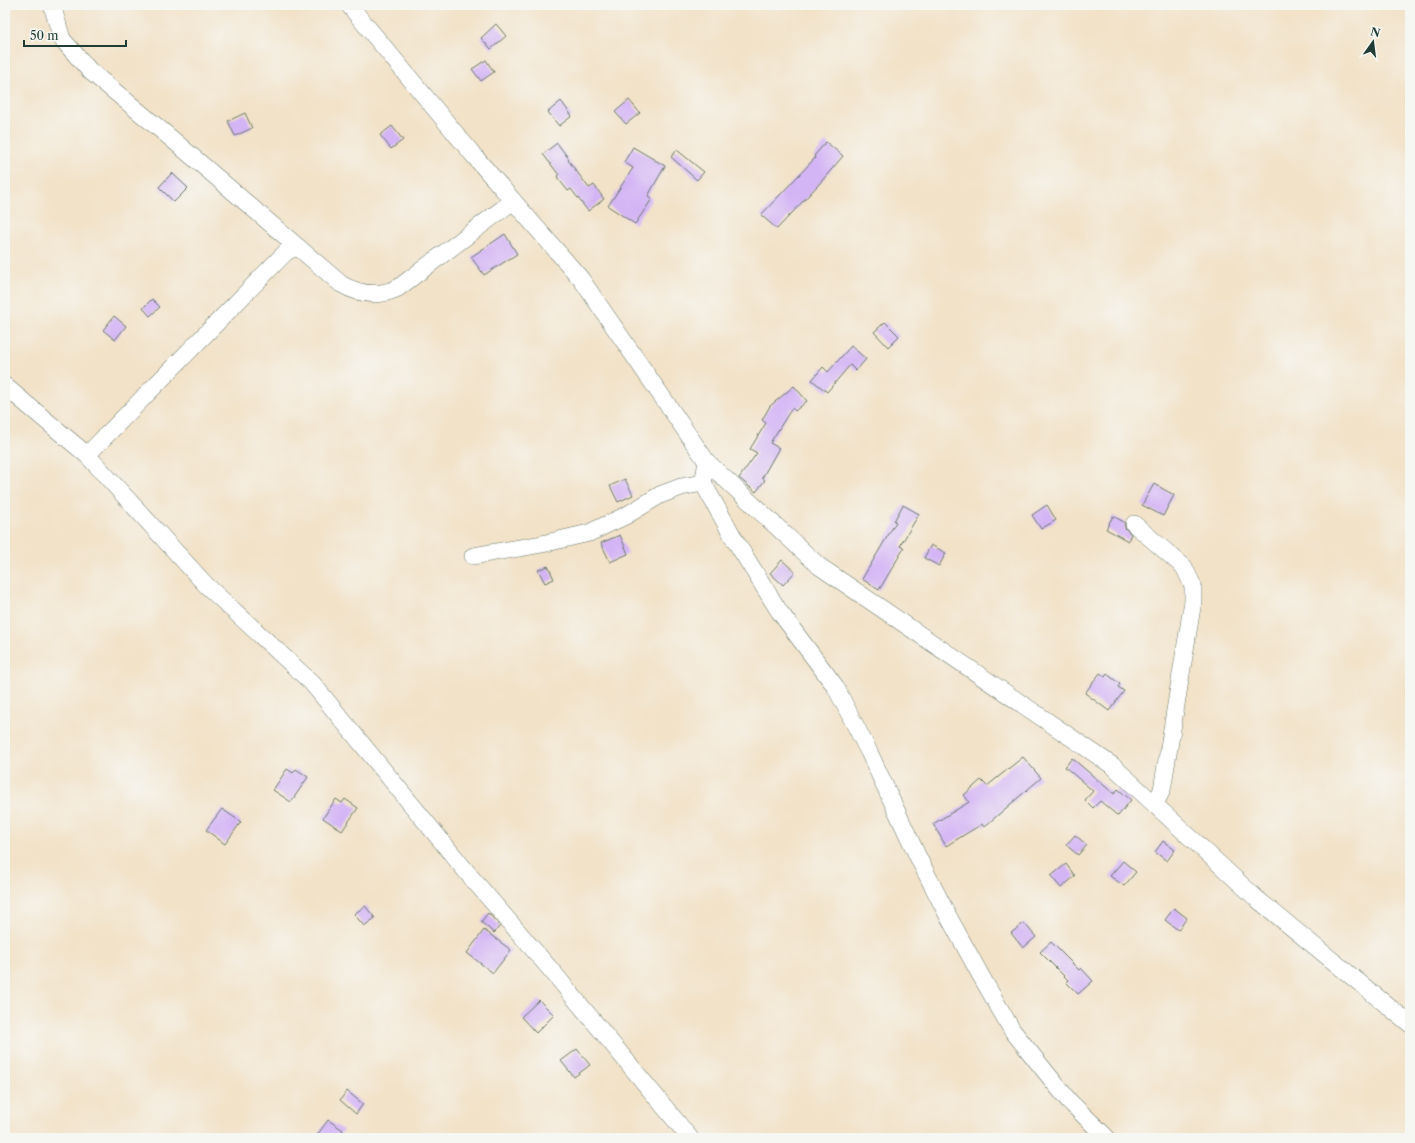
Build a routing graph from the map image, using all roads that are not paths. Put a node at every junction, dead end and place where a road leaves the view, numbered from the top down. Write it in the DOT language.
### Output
graph roads {
  1 [pos="52,5"];
  2 [pos="349,5"];
  3 [pos="514,201"];
  4 [pos="298,247"];
  5 [pos="5,386"];
  6 [pos="87,455"];
  7 [pos="707,462"];
  8 [pos="703,483"];
  9 [pos="1134,524"];
  10 [pos="473,556"];
  11 [pos="1155,804"];
  12 [pos="1410,1024"];
  13 [pos="690,1138"];
  14 [pos="1107,1138"];
  1 -- 4 [label="street"];
  2 -- 3 [label="street"];
  3 -- 4 [label="street"];
  3 -- 7 [label="street"];
  4 -- 6 [label="street"];
  5 -- 6 [label="street"];
  6 -- 13 [label="street"];
  7 -- 8 [label="street"];
  7 -- 11 [label="street"];
  8 -- 10 [label="street"];
  8 -- 14 [label="street"];
  9 -- 11 [label="street"];
  11 -- 12 [label="street"];
}
